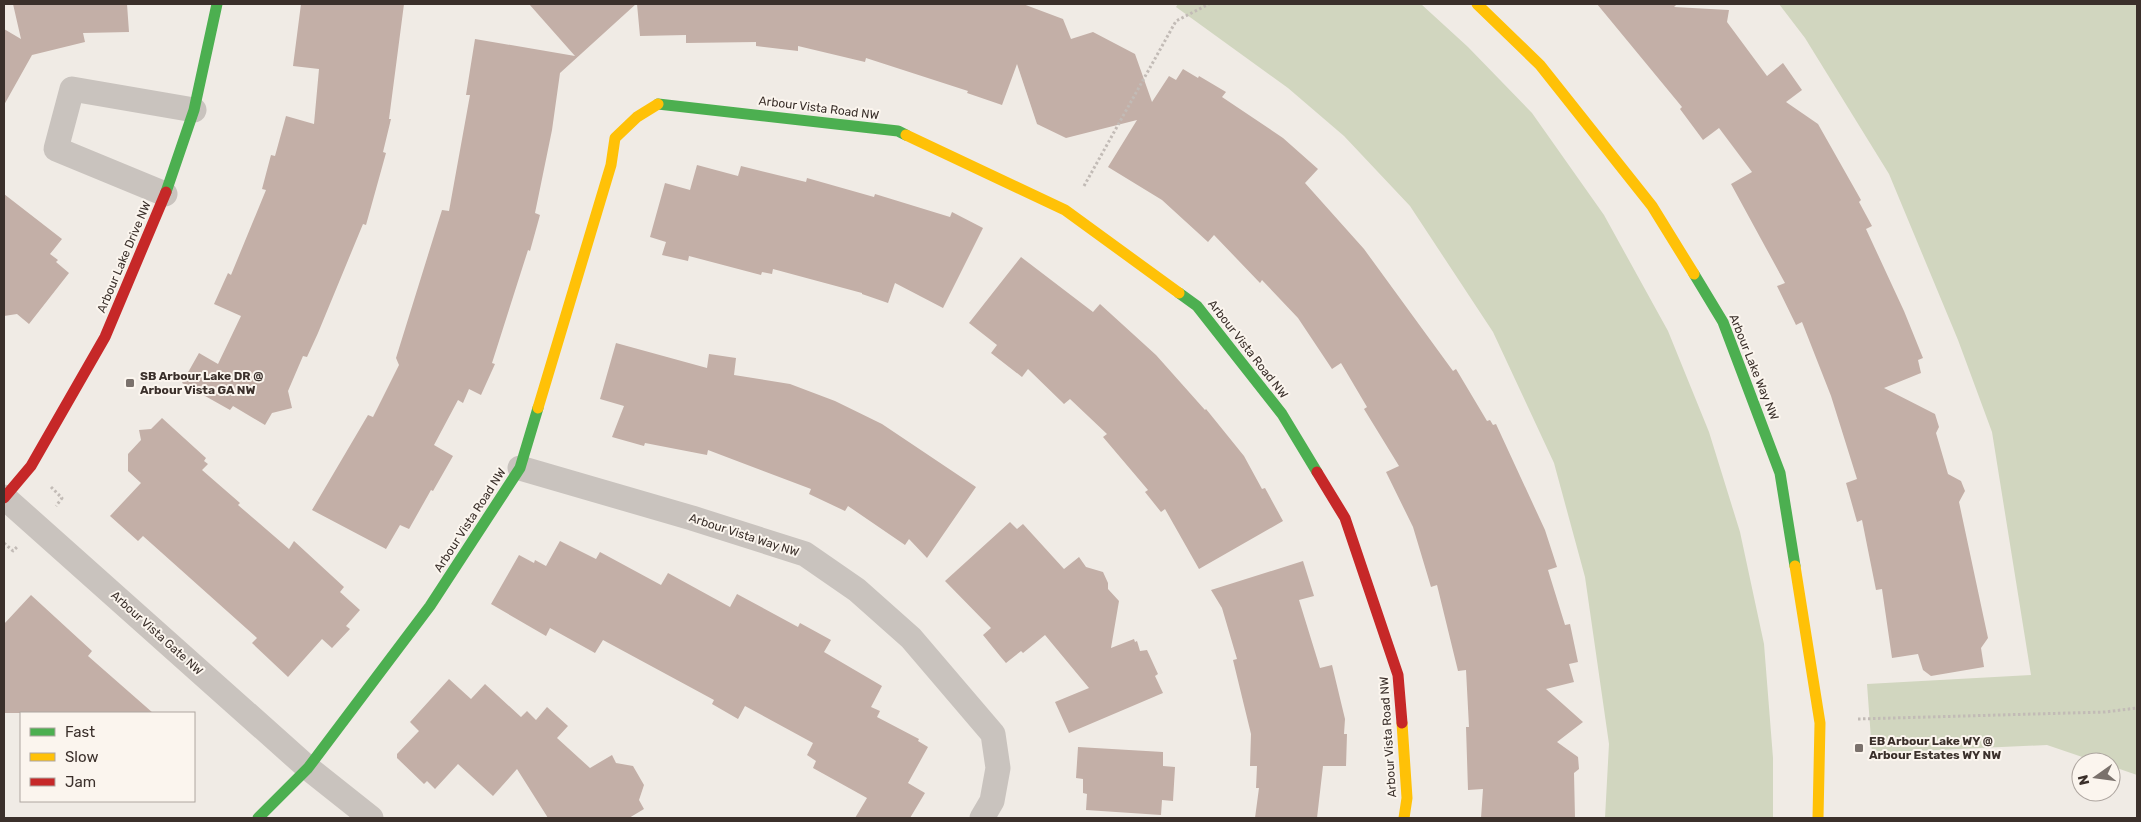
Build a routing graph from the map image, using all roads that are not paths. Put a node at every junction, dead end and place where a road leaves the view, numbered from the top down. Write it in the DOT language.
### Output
graph roads {
  1 [pos="217,4"];
  2 [pos="1477,4"];
  3 [pos="194,110"];
  4 [pos="165,194"];
  5 [pos="520,468"];
  6 [pos="4,497"];
  7 [pos="308,768"];
  8 [pos="258,818"];
  9 [pos="372,818"];
  10 [pos="982,818"];
  11 [pos="1404,818"];
  12 [pos="1818,818"];
  1 -- 3 [label="street, Arbour Lake Drive NW"];
  2 -- 12 [label="street, Arbour Lake Way NW"];
  3 -- 4 [label="street, Arbour Lake Drive NW"];
  3 -- 4 [label="street"];
  4 -- 6 [label="street, Arbour Lake Drive NW"];
  5 -- 7 [label="street, Arbour Vista Road NW"];
  5 -- 10 [label="street, Arbour Vista Way NW"];
  5 -- 11 [label="street, Arbour Vista Road NW"];
  6 -- 7 [label="street, Arbour Vista Gate NW"];
  7 -- 8 [label="street, Arbour Vista Road NW"];
  7 -- 9 [label="street, Arbour Vista Gate NW"];
}
